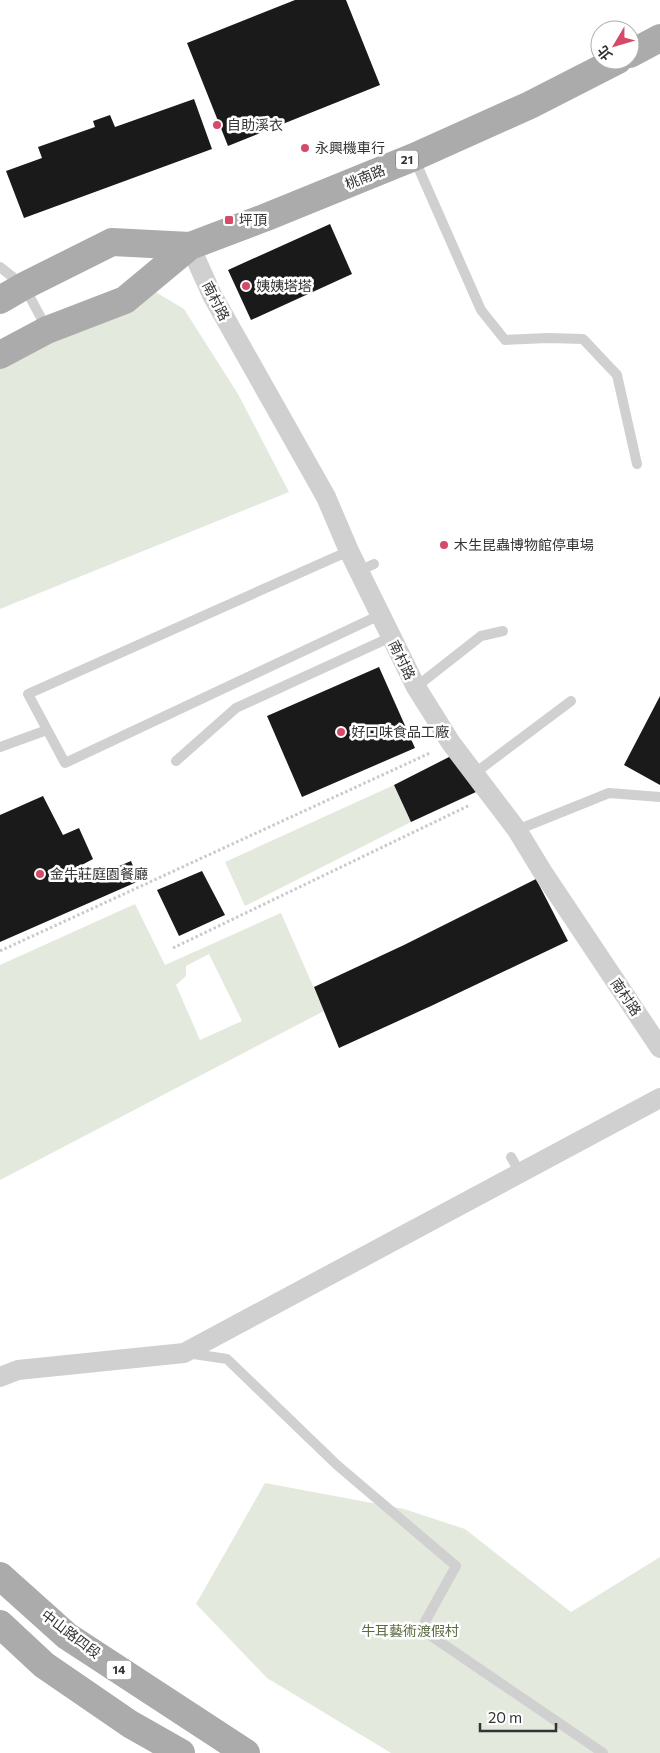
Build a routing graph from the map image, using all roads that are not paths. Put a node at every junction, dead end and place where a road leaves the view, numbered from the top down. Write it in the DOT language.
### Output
graph roads {
  1 [pos="660,38"];
  2 [pos="640,49"];
  3 [pos="598,70"];
  4 [pos="414,157"];
  5 [pos="190,246"];
  6 [pos="0,267"];
  7 [pos="24,286"];
  8 [pos="0,300"];
  9 [pos="47,330"];
  10 [pos="0,355"];
  11 [pos="637,464"];
  12 [pos="349,551"];
  13 [pos="380,615"];
  14 [pos="503,631"];
  15 [pos="391,637"];
  16 [pos="416,687"];
  17 [pos="572,701"];
  18 [pos="48,730"];
  19 [pos="0,747"];
  20 [pos="176,761"];
  21 [pos="475,773"];
  22 [pos="660,796"];
  23 [pos="517,830"];
  24 [pos="660,1048"];
  25 [pos="660,1098"];
  26 [pos="184,1353"];
  27 [pos="0,1377"];
  28 [pos="0,1576"];
  29 [pos="0,1624"];
  30 [pos="181,1753"];
  31 [pos="246,1753"];
  32 [pos="603,1753"];
  1 -- 2 [label="main road"];
  3 -- 4 [label="main road, 桃南路 / 21"];
  4 -- 5 [label="main road, 桃南路 / 21"];
  4 -- 11 [label="lane"];
  5 -- 7 [label="main road, 桃南路 / 21"];
  5 -- 9 [label="main road, 桃南路 / 21"];
  5 -- 12 [label="street, 南村路"];
  6 -- 7 [label="lane"];
  7 -- 8 [label="main road, 桃南路 / 21"];
  7 -- 9 [label="lane"];
  9 -- 10 [label="main road, 桃南路 / 21"];
  12 -- 13 [label="street, 南村路"];
  12 -- 18 [label="lane"];
  13 -- 15 [label="street, 南村路"];
  13 -- 18 [label="lane"];
  14 -- 16 [label="lane"];
  15 -- 16 [label="street, 南村路"];
  15 -- 20 [label="lane"];
  16 -- 21 [label="street, 南村路"];
  17 -- 21 [label="lane"];
  18 -- 19 [label="lane"];
  21 -- 23 [label="street, 南村路"];
  22 -- 23 [label="lane"];
  23 -- 24 [label="street, 南村路"];
  25 -- 26 [label="street"];
  26 -- 27 [label="street"];
  26 -- 32 [label="lane"];
  28 -- 31 [label="main road, 中山路四段 / 14"];
  29 -- 30 [label="main road"];
}
